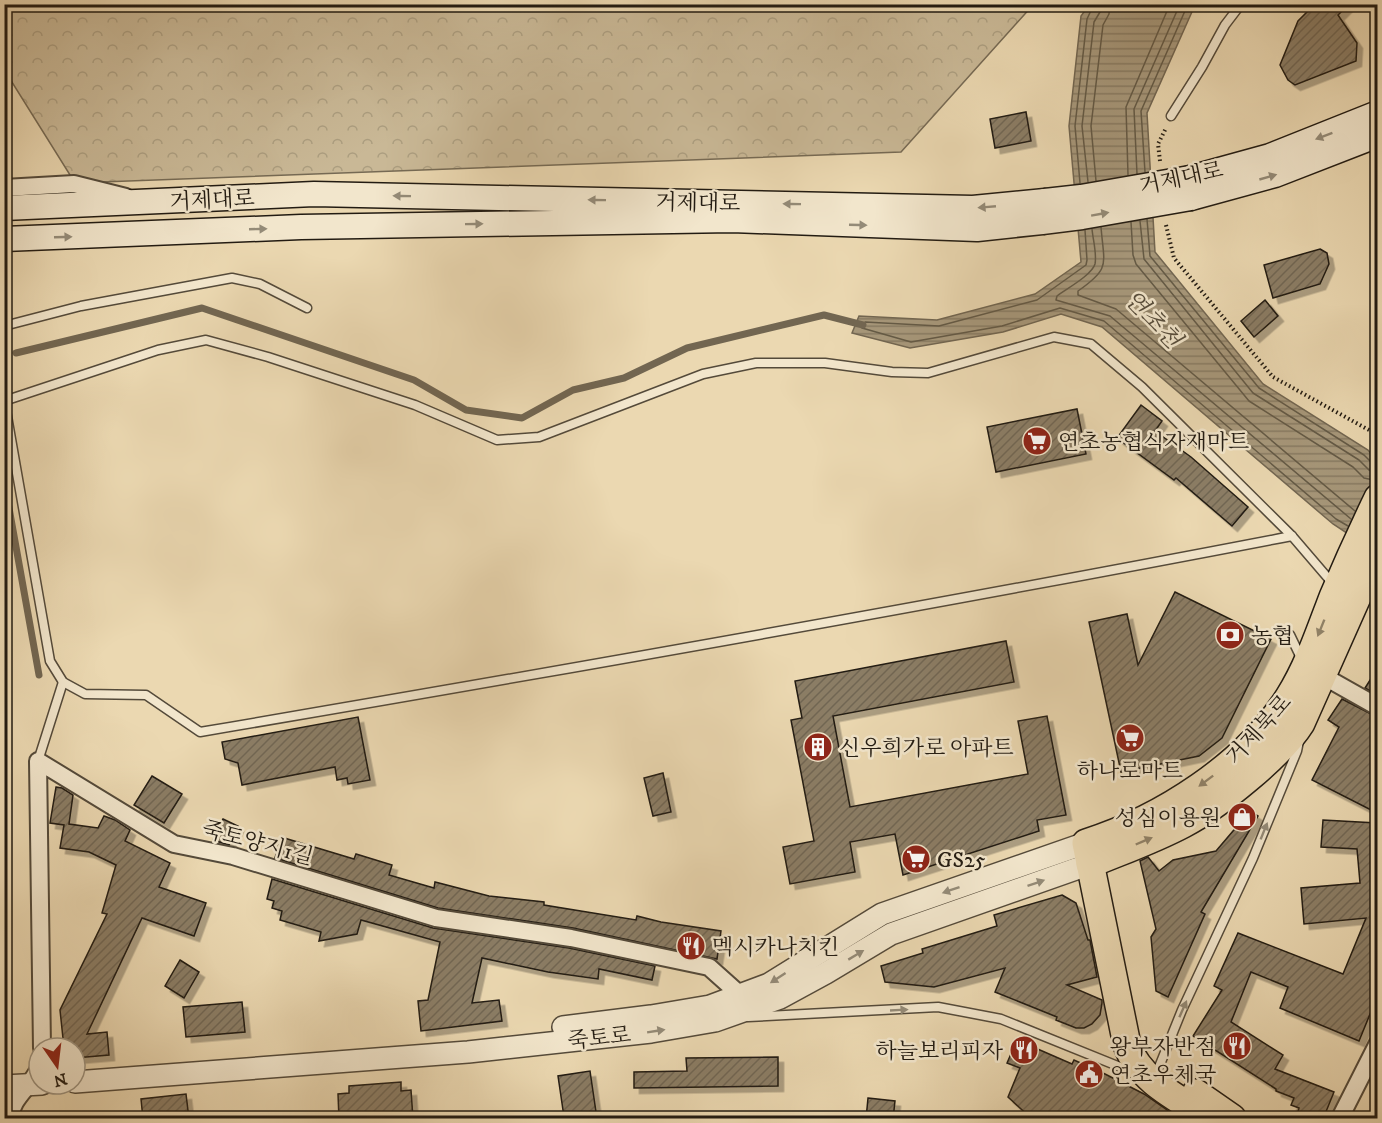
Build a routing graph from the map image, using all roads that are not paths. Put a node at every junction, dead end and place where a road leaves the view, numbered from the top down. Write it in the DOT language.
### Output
graph roads {
  1 [pos="1241,4"];
  2 [pos="1377,113"];
  3 [pos="1171,116"];
  4 [pos="1377,135"];
  5 [pos="4,188"];
  6 [pos="1191,188"];
  7 [pos="151,202"];
  8 [pos="4,208"];
  9 [pos="1043,211"];
  10 [pos="4,239"];
  11 [pos="306,308"];
  12 [pos="4,326"];
  13 [pos="5,400"];
  14 [pos="1377,498"];
  15 [pos="1292,536"];
  16 [pos="1377,550"];
  17 [pos="1346,593"];
  18 [pos="1290,635"];
  19 [pos="1314,671"];
  20 [pos="63,682"];
  21 [pos="1377,707"];
  22 [pos="1300,724"];
  23 [pos="38,761"];
  24 [pos="1097,850"];
  25 [pos="746,1000"];
  26 [pos="715,1021"];
  27 [pos="42,1036"];
  28 [pos="1377,1042"];
  29 [pos="87,1069"];
  30 [pos="4,1073"];
  31 [pos="1154,1073"];
  32 [pos="27,1075"];
  33 [pos="27,1079"];
  34 [pos="87,1081"];
  35 [pos="4,1086"];
  36 [pos="27,1089"];
  37 [pos="10,1119"];
  38 [pos="1209,1119"];
  39 [pos="1232,1119"];
  40 [pos="1340,1119"];
  1 -- 3 [label="lane"];
  2 -- 6 [label="main road, 거제대로, one-way"];
  6 -- 4 [label="main road, 거제대로, one-way"];
  5 -- 7 [label="street"];
  6 -- 9 [label="main road, 거제대로, bridge"];
  7 -- 8 [label="main road, 거제대로"];
  9 -- 7 [label="main road, 거제대로, one-way"];
  10 -- 9 [label="main road, 거제대로, one-way"];
  11 -- 12 [label="lane"];
  13 -- 15 [label="lane"];
  13 -- 20 [label="lane"];
  14 -- 17 [label="main road, 거제북로"];
  15 -- 17 [label="lane"];
  15 -- 20 [label="lane"];
  16 -- 17 [label="main road, 거제북로"];
  17 -- 19 [label="main road, 거제북로"];
  18 -- 19 [label="lane"];
  19 -- 21 [label="street"];
  19 -- 22 [label="main road, 거제북로"];
  19 -- 24 [label="main road, 거제북로, one-way"];
  20 -- 23 [label="lane"];
  24 -- 22 [label="main road, 거제북로, one-way"];
  31 -- 22 [label="lane, one-way"];
  23 -- 25 [label="street, 죽토양지1길"];
  23 -- 27 [label="street"];
  24 -- 25 [label="street, 죽토로"];
  24 -- 31 [label="main road"];
  25 -- 26 [label="street, 죽토로"];
  25 -- 29 [label="street, 죽토로"];
  26 -- 31 [label="lane, one-way"];
  34 -- 26 [label="street, 죽토로, one-way"];
  28 -- 40 [label="street"];
  30 -- 32 [label="street"];
  31 -- 38 [label="main road"];
  31 -- 39 [label="main road"];
  33 -- 35 [label="street"];
  36 -- 37 [label="street"];
}
